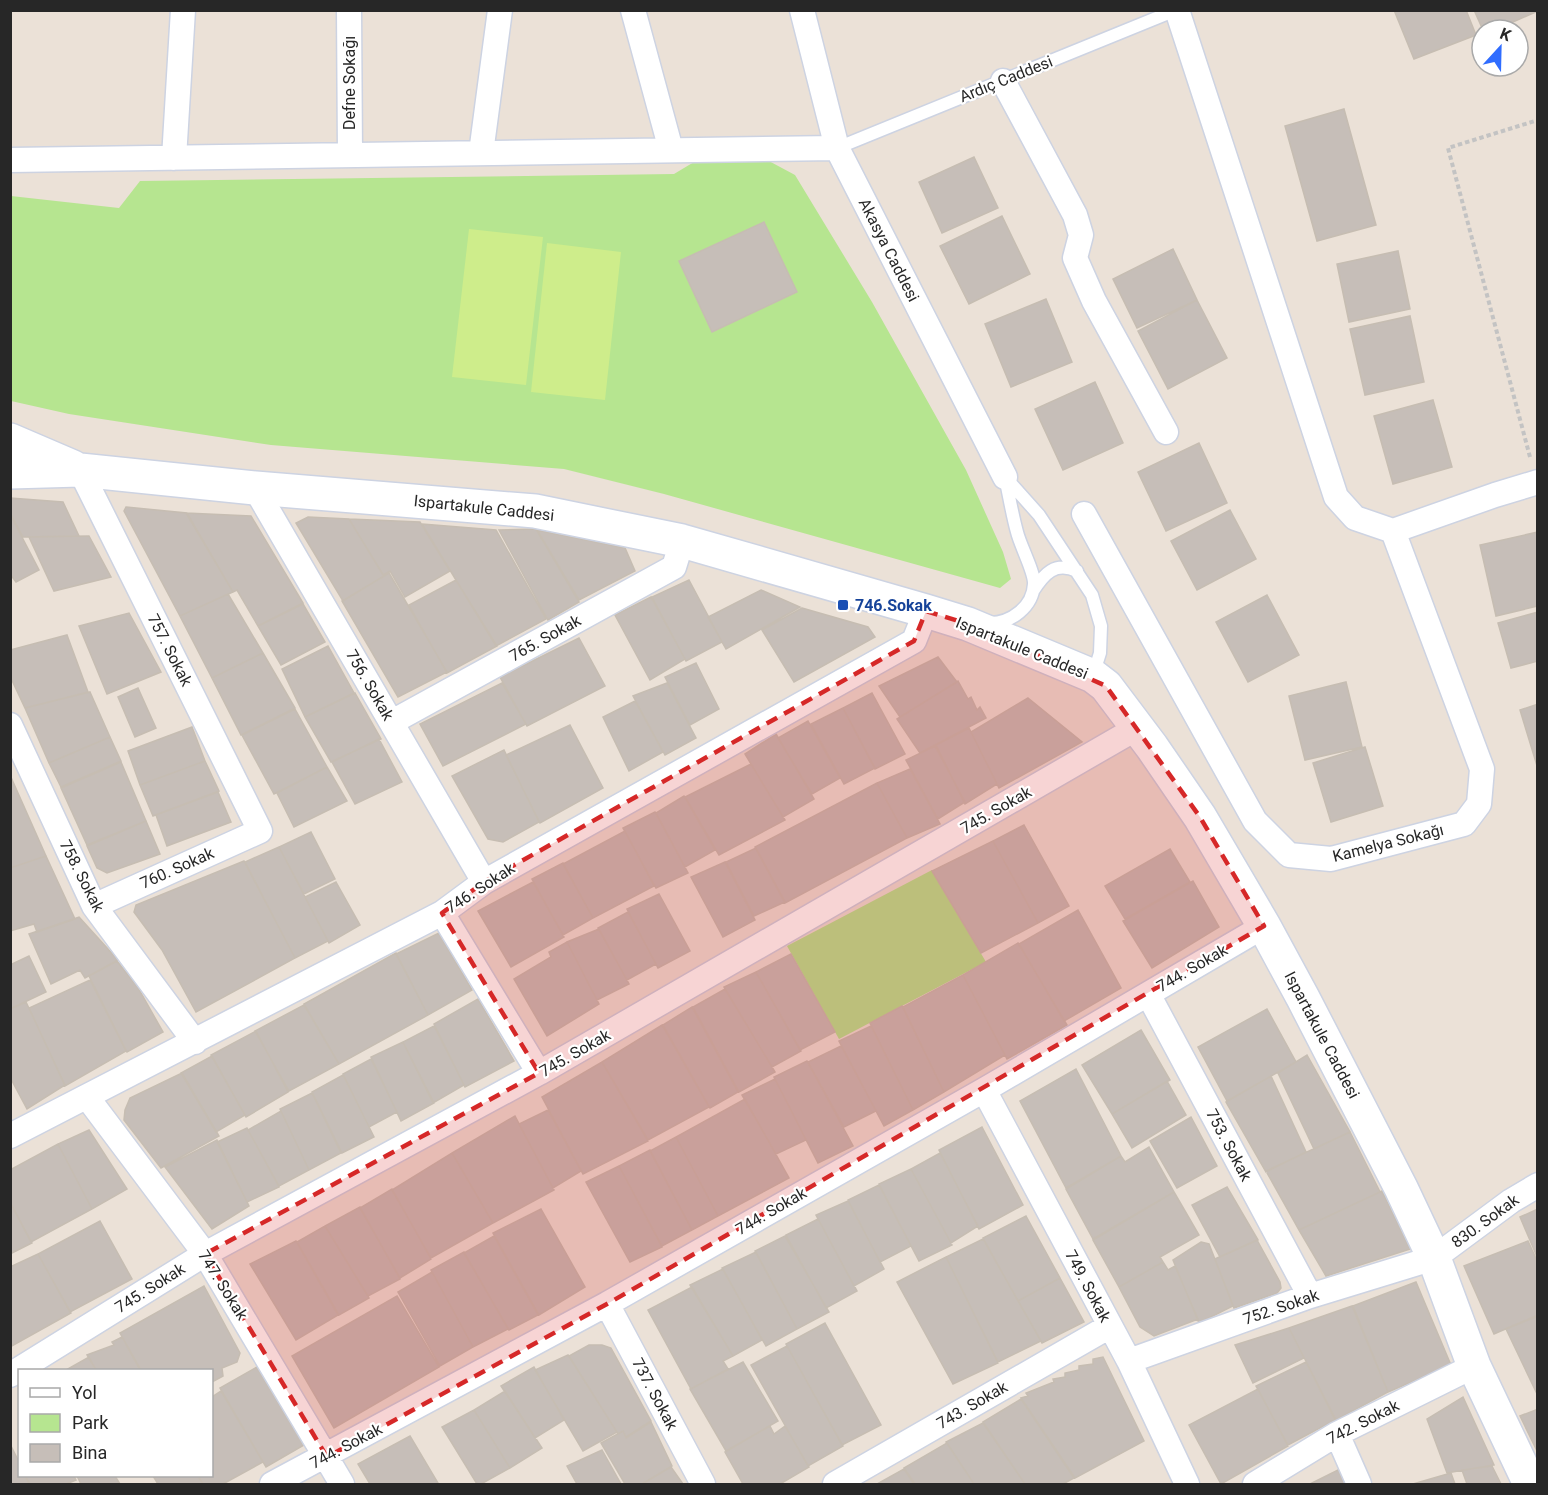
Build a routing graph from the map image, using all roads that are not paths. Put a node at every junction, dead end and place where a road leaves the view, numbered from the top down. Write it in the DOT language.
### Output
graph roads {
  1 [pos="183,10"];
  2 [pos="349,10"];
  3 [pos="500,10"];
  4 [pos="633,10"];
  5 [pos="802,10"];
  6 [pos="1177,10"];
  7 [pos="1003,81"];
  8 [pos="837,148"];
  9 [pos="671,150"];
  10 [pos="481,153"];
  11 [pos="350,155"];
  12 [pos="174,158"];
  13 [pos="10,160"];
  14 [pos="1166,432"];
  15 [pos="10,440"];
  16 [pos="80,470"];
  17 [pos="10,472"];
  18 [pos="1005,477"];
  19 [pos="1537,482"];
  20 [pos="255,488"];
  21 [pos="1084,514"];
  22 [pos="1393,531"];
  23 [pos="682,541"];
  24 [pos="1077,571"];
  25 [pos="1032,593"];
  26 [pos="926,611"];
  27 [pos="968,624"];
  28 [pos="1093,676"];
  29 [pos="392,722"];
  30 [pos="10,725"];
  31 [pos="1137,728"];
  32 [pos="260,831"];
  33 [pos="484,882"];
  34 [pos="94,906"];
  35 [pos="442,913"];
  36 [pos="1264,926"];
  37 [pos="1148,994"];
  38 [pos="195,1042"];
  39 [pos="539,1073"];
  40 [pos="984,1090"];
  41 [pos="87,1097"];
  42 [pos="11,1134"];
  43 [pos="1538,1185"];
  44 [pos="205,1254"];
  45 [pos="1434,1258"];
  46 [pos="1310,1296"];
  47 [pos="608,1304"];
  48 [pos="1110,1326"];
  49 [pos="1129,1361"];
  50 [pos="1474,1366"];
  51 [pos="18,1369"];
  52 [pos="1337,1434"];
  53 [pos="327,1457"];
  54 [pos="272,1485"];
  55 [pos="342,1485"];
  56 [pos="703,1485"];
  57 [pos="835,1485"];
  58 [pos="1187,1485"];
  59 [pos="1255,1485"];
  60 [pos="1359,1485"];
  61 [pos="1530,1485"];
  1 -- 12 [label="street"];
  2 -- 11 [label="street, Defne Sokağı"];
  3 -- 10 [label="street"];
  4 -- 9 [label="street"];
  5 -- 8 [label="street, Akasya Caddesi"];
  6 -- 7 [label="lane, Ardıç Caddesi"];
  6 -- 22 [label="street"];
  7 -- 8 [label="lane, Ardıç Caddesi"];
  7 -- 14 [label="street"];
  8 -- 9 [label="street"];
  8 -- 18 [label="street, Akasya Caddesi"];
  9 -- 10 [label="street"];
  10 -- 11 [label="street"];
  11 -- 12 [label="street"];
  12 -- 13 [label="street"];
  15 -- 16 [label="street, Ispartakule Caddesi"];
  16 -- 17 [label="street, Ispartakule Caddesi"];
  16 -- 20 [label="street, Ispartakule Caddesi"];
  16 -- 32 [label="street, 757. Sokak"];
  18 -- 24 [label="lane, Akasya Caddesi"];
  18 -- 25 [label="lane, Akasya Caddesi"];
  19 -- 22 [label="street"];
  20 -- 23 [label="street, Ispartakule Caddesi"];
  20 -- 29 [label="street, 756. Sokak"];
  21 -- 22 [label="street, Kamelya Sokağı"];
  23 -- 26 [label="street, Ispartakule Caddesi"];
  23 -- 29 [label="street, 765. Sokak"];
  24 -- 25 [label="lane"];
  24 -- 28 [label="lane, Akasya Caddesi"];
  25 -- 27 [label="lane"];
  26 -- 27 [label="street, Ispartakule Caddesi"];
  26 -- 33 [label="street, 746. Sokak"];
  27 -- 28 [label="street, Ispartakule Caddesi"];
  28 -- 31 [label="street, Ispartakule Caddesi"];
  29 -- 33 [label="street, 756. Sokak"];
  30 -- 34 [label="street, 758. Sokak"];
  31 -- 36 [label="street, Ispartakule Caddesi"];
  31 -- 39 [label="street, 745. Sokak"];
  32 -- 34 [label="street, 760. Sokak"];
  33 -- 35 [label="street, 746. Sokak"];
  34 -- 38 [label="street, 758. Sokak"];
  35 -- 38 [label="street, 746. Sokak"];
  35 -- 39 [label="street"];
  36 -- 37 [label="street, 744. Sokak"];
  36 -- 45 [label="street, Ispartakule Caddesi"];
  37 -- 40 [label="street, 744. Sokak"];
  37 -- 46 [label="street, 753. Sokak"];
  38 -- 41 [label="street, 746. Sokak"];
  39 -- 44 [label="street, 745. Sokak"];
  40 -- 47 [label="street, 744. Sokak"];
  40 -- 48 [label="street, 749. Sokak"];
  41 -- 42 [label="street, 746. Sokak"];
  41 -- 44 [label="street, 747. Sokak"];
  43 -- 45 [label="street, 830. Sokak"];
  44 -- 51 [label="street, 745. Sokak"];
  44 -- 53 [label="street, 747. Sokak"];
  45 -- 46 [label="street, 752. Sokak"];
  45 -- 50 [label="street, Ispartakule Caddesi"];
  46 -- 49 [label="street, 752. Sokak"];
  47 -- 53 [label="street, 744. Sokak"];
  47 -- 56 [label="street, 737. Sokak"];
  48 -- 49 [label="street, 749. Sokak"];
  48 -- 57 [label="street, 743. Sokak"];
  49 -- 58 [label="street, 749. Sokak"];
  50 -- 52 [label="street, 742. Sokak"];
  50 -- 61 [label="street, Ispartakule Caddesi"];
  52 -- 59 [label="street, 742. Sokak"];
  52 -- 60 [label="street"];
  53 -- 54 [label="street, 744. Sokak"];
  53 -- 55 [label="street, 747. Sokak"];
}
